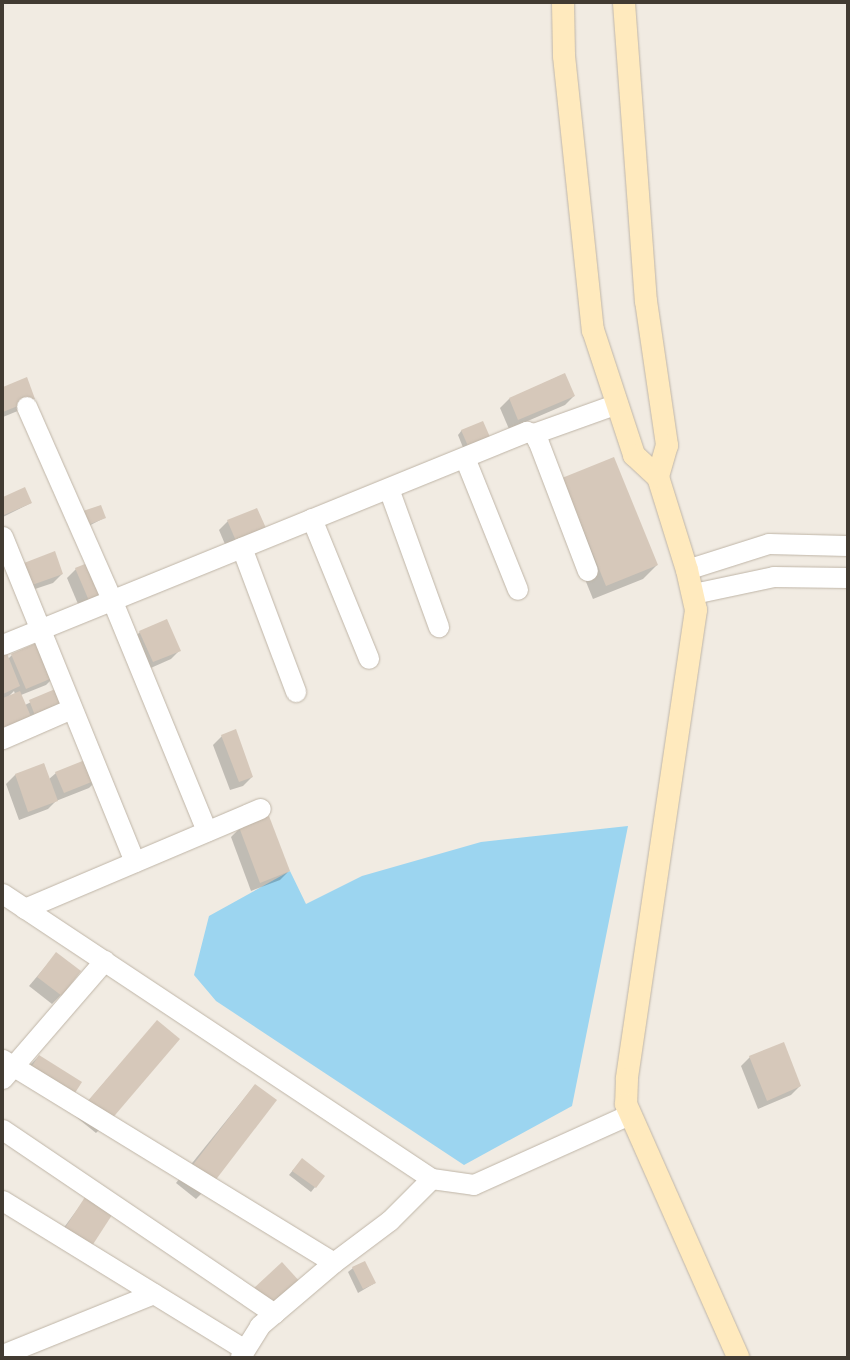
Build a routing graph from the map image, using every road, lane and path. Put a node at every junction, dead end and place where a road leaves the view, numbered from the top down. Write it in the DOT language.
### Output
graph roads {
  1 [pos="563,3"];
  2 [pos="624,3"];
  3 [pos="618,404"];
  4 [pos="27,407"];
  5 [pos="534,434"];
  6 [pos="465,458"];
  7 [pos="658,477"];
  8 [pos="389,489"];
  9 [pos="312,519"];
  10 [pos="3,537"];
  11 [pos="847,546"];
  12 [pos="242,548"];
  13 [pos="687,570"];
  14 [pos="588,571"];
  15 [pos="847,578"];
  16 [pos="518,590"];
  17 [pos="694,594"];
  18 [pos="113,602"];
  19 [pos="439,627"];
  20 [pos="41,630"];
  21 [pos="3,645"];
  22 [pos="369,659"];
  23 [pos="296,692"];
  24 [pos="72,709"];
  25 [pos="3,739"];
  26 [pos="261,809"];
  27 [pos="207,831"];
  28 [pos="135,862"];
  29 [pos="3,894"];
  30 [pos="25,909"];
  31 [pos="105,961"];
  32 [pos="7,1069"];
  33 [pos="630,1115"];
  34 [pos="3,1130"];
  35 [pos="432,1179"];
  36 [pos="3,1201"];
  37 [pos="334,1263"];
  38 [pos="154,1294"];
  39 [pos="275,1314"];
  40 [pos="243,1353"];
  41 [pos="3,1355"];
  42 [pos="738,1357"];
  1 -- 3 [label="street"];
  2 -- 7 [label="street"];
  3 -- 5 [label="street"];
  3 -- 7 [label="street"];
  4 -- 18 [label="street"];
  5 -- 6 [label="street"];
  5 -- 14 [label="street"];
  6 -- 8 [label="street"];
  6 -- 16 [label="street"];
  7 -- 13 [label="street"];
  8 -- 9 [label="street"];
  8 -- 19 [label="street"];
  9 -- 12 [label="street"];
  9 -- 22 [label="street"];
  10 -- 20 [label="street"];
  11 -- 13 [label="street"];
  12 -- 18 [label="street"];
  12 -- 23 [label="street"];
  13 -- 17 [label="street"];
  15 -- 17 [label="street"];
  17 -- 33 [label="street"];
  18 -- 20 [label="street"];
  18 -- 27 [label="street"];
  20 -- 21 [label="street"];
  20 -- 24 [label="street"];
  24 -- 25 [label="street"];
  24 -- 28 [label="street"];
  26 -- 27 [label="street"];
  27 -- 28 [label="street"];
  28 -- 30 [label="street"];
  29 -- 30 [label="street"];
  30 -- 31 [label="street"];
  31 -- 32 [label="street"];
  31 -- 35 [label="street"];
  32 -- 37 [label="street"];
  33 -- 35 [label="street"];
  33 -- 42 [label="street"];
  34 -- 39 [label="street"];
  35 -- 37 [label="street"];
  36 -- 38 [label="street"];
  37 -- 39 [label="street"];
  38 -- 40 [label="street"];
  38 -- 41 [label="street"];
  39 -- 40 [label="street"];
}
